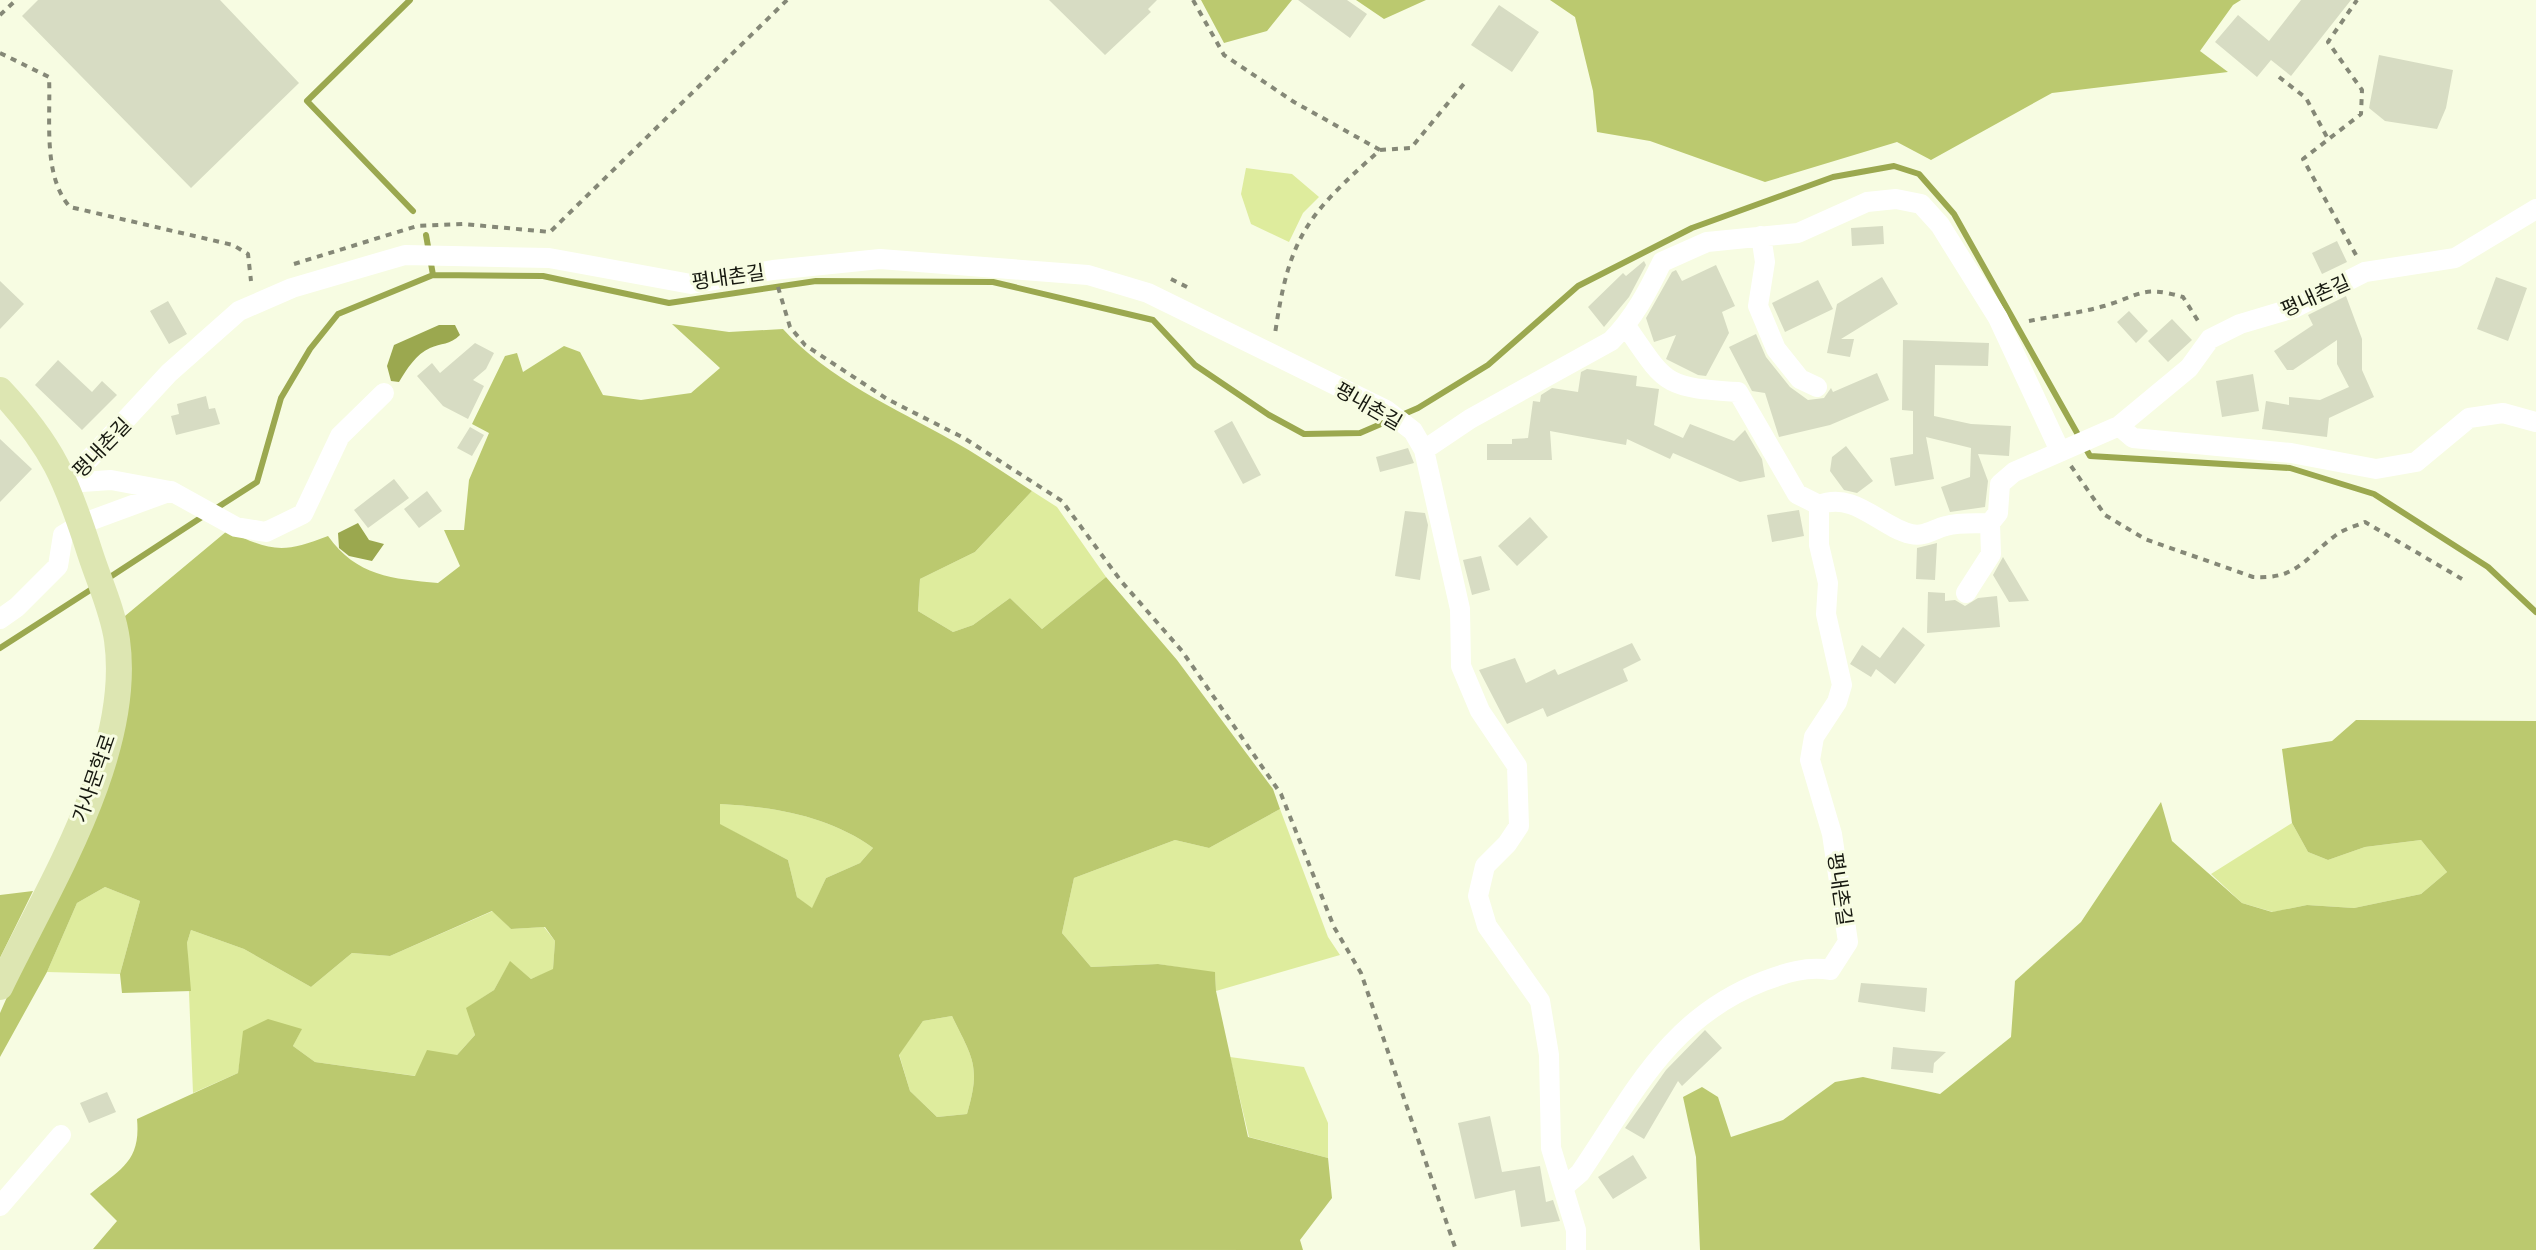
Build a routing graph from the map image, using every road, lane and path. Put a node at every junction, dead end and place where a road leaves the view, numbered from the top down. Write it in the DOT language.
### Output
graph roads {
  1 [pos="16,0"];
  2 [pos="787,0"];
  3 [pos="1193,0"];
  4 [pos="2357,0"];
  5 [pos="0,15"];
  6 [pos="0,53"];
  7 [pos="2279,77"];
  8 [pos="1467,80"];
  9 [pos="2328,139"];
  10 [pos="1380,150"];
  11 [pos="2536,209"];
  12 [pos="1761,236"];
  13 [pos="292,265"];
  14 [pos="2365,272"];
  15 [pos="265,276"];
  16 [pos="776,280"];
  17 [pos="251,281"];
  18 [pos="239,311"];
  19 [pos="2029,321"];
  20 [pos="1626,326"];
  21 [pos="1275,334"];
  22 [pos="2210,339"];
  23 [pos="1817,387"];
  24 [pos="0,390"];
  25 [pos="384,393"];
  26 [pos="2536,422"];
  27 [pos="2110,429"];
  28 [pos="2065,449"];
  29 [pos="1424,450"];
  30 [pos="67,483"];
  31 [pos="175,494"];
  32 [pos="1819,505"];
  33 [pos="1990,523"];
  34 [pos="81,524"];
  35 [pos="2462,579"];
  36 [pos="1966,593"];
  37 [pos="0,619"];
  38 [pos="0,987"];
  39 [pos="61,1135"];
  40 [pos="1565,1186"];
  41 [pos="0,1206"];
  42 [pos="1456,1250"];
  43 [pos="1576,1250"];
  1 -- 5 [label="path"];
  2 -- 13 [label="path"];
  3 -- 10 [label="path"];
  4 -- 9 [label="path"];
  6 -- 17 [label="path"];
  7 -- 9 [label="path"];
  8 -- 10 [label="path"];
  9 -- 14 [label="path"];
  10 -- 21 [label="path"];
  11 -- 14 [label="street, 평내촌길"];
  12 -- 20 [label="street"];
  12 -- 23 [label="street"];
  12 -- 28 [label="street"];
  14 -- 22 [label="street, 평내촌길"];
  15 -- 17 [label="path"];
  16 -- 42 [label="path"];
  17 -- 18 [label="path"];
  18 -- 29 [label="street, 평내촌길"];
  18 -- 30 [label="street, 평내촌길"];
  19 -- 22 [label="path"];
  20 -- 29 [label="street"];
  20 -- 32 [label="street"];
  22 -- 27 [label="street, 평내촌길"];
  24 -- 30 [label="main road, 가사문학로"];
  25 -- 31 [label="street"];
  26 -- 27 [label="street"];
  27 -- 28 [label="street, 평내촌길"];
  28 -- 33 [label="street, 평내촌길"];
  28 -- 35 [label="path"];
  29 -- 40 [label="street, 평내촌길"];
  30 -- 31 [label="street"];
  30 -- 34 [label="main road, 가사문학로"];
  31 -- 34 [label="street"];
  32 -- 33 [label="street"];
  32 -- 40 [label="street, 평내촌길"];
  33 -- 36 [label="street, 평내촌길"];
  34 -- 37 [label="street"];
  34 -- 38 [label="main road, 가사문학로"];
  39 -- 41 [label="street"];
  40 -- 43 [label="street, 평내촌길"];
}
